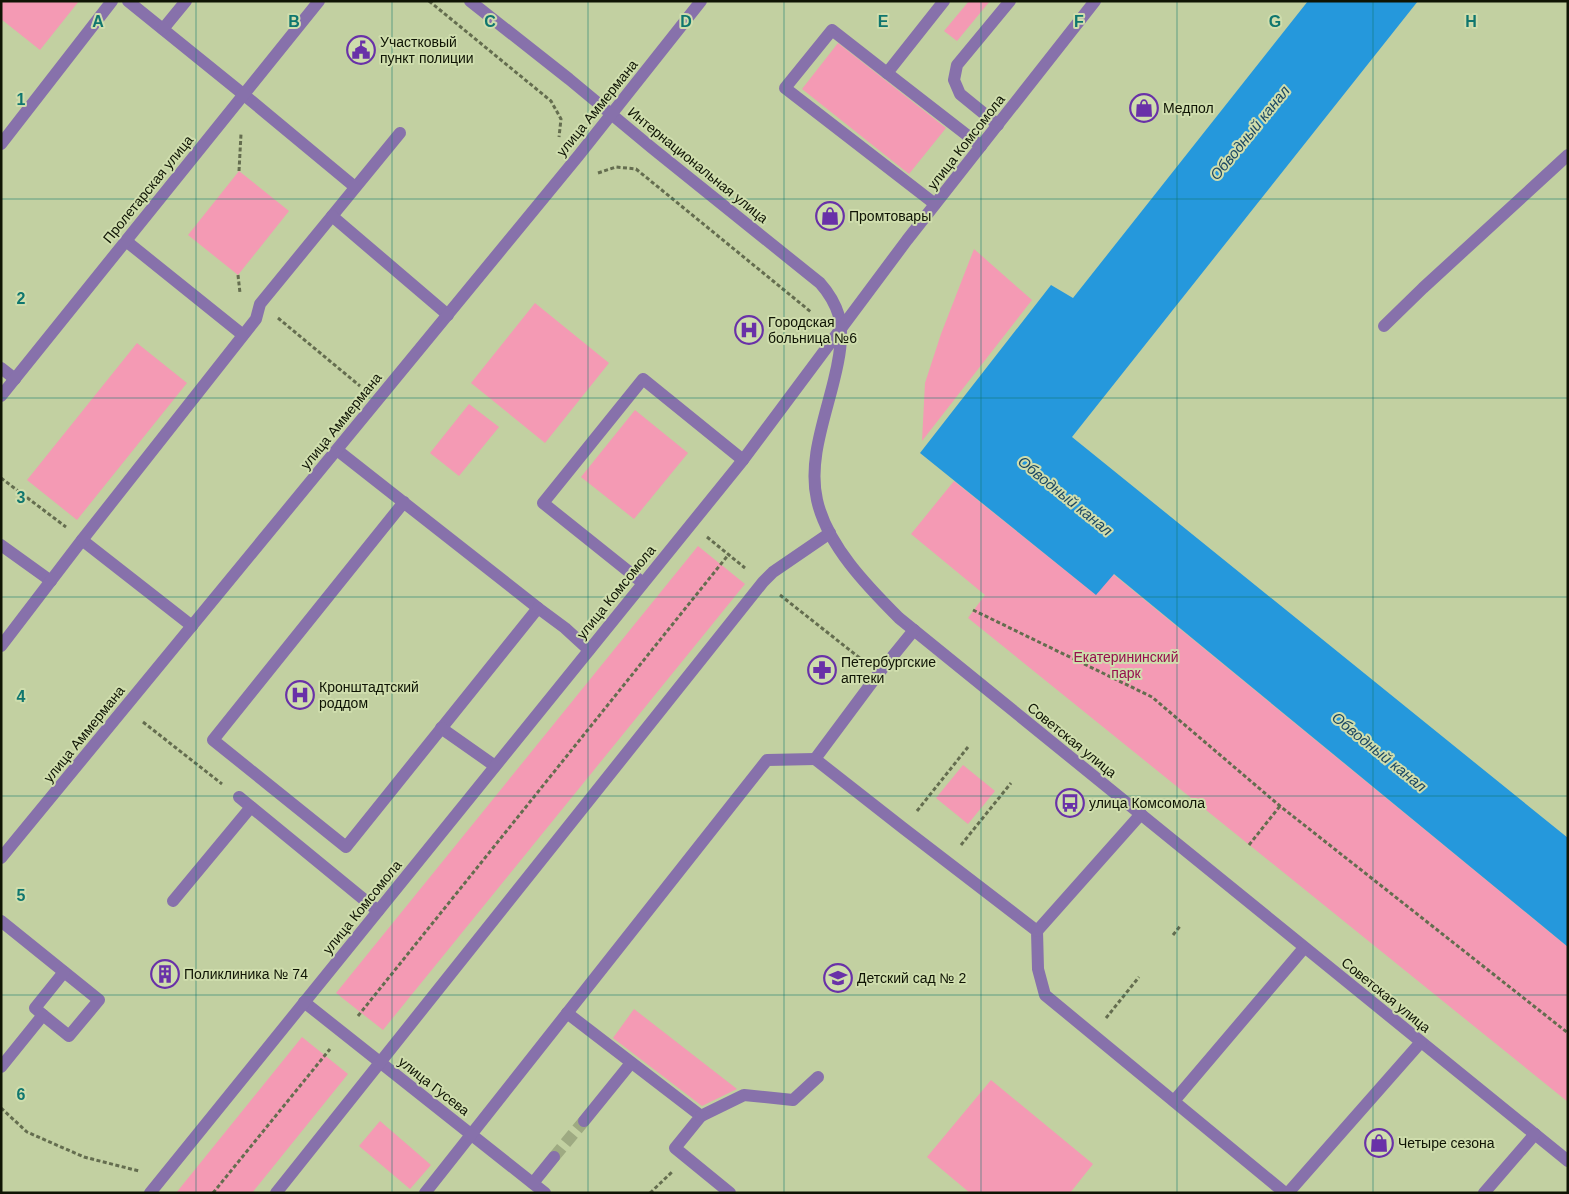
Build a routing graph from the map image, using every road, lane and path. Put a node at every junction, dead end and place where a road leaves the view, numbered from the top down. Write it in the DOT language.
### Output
graph roads {
  1 [pos="112,1"];
  2 [pos="128,1"];
  3 [pos="186,1"];
  4 [pos="319,1"];
  5 [pos="429,1"];
  6 [pos="701,1"];
  7 [pos="944,1"];
  8 [pos="1010,1"];
  9 [pos="1095,1"];
  10 [pos="475,3"];
  11 [pos="163,29"];
  12 [pos="887,72"];
  13 [pos="243,94"];
  14 [pos="612,114"];
  15 [pos="998,125"];
  16 [pos="241,130"];
  17 [pos="400,133"];
  18 [pos="559,137"];
  19 [pos="1,144"];
  20 [pos="981,146"];
  21 [pos="1568,154"];
  22 [pos="239,171"];
  23 [pos="598,173"];
  24 [pos="355,187"];
  25 [pos="935,204"];
  26 [pos="332,216"];
  27 [pos="126,242"];
  28 [pos="448,314"];
  29 [pos="815,315"];
  30 [pos="276,316"];
  31 [pos="1384,326"];
  32 [pos="841,329"];
  33 [pos="243,335"];
  34 [pos="1,368"];
  35 [pos="15,379"];
  36 [pos="1,396"];
  37 [pos="377,401"];
  38 [pos="336,450"];
  39 [pos="743,460"];
  40 [pos="1,478"];
  41 [pos="404,502"];
  42 [pos="830,533"];
  43 [pos="82,540"];
  44 [pos="1,545"];
  45 [pos="729,554"];
  46 [pos="51,581"];
  47 [pos="643,583"];
  48 [pos="538,608"];
  49 [pos="973,610"];
  50 [pos="192,626"];
  51 [pos="914,630"];
  52 [pos="1,646"];
  53 [pos="589,650"];
  54 [pos="125,708"];
  55 [pos="441,728"];
  56 [pos="968,747"];
  57 [pos="816,759"];
  58 [pos="495,766"];
  59 [pos="1011,783"];
  60 [pos="239,796"];
  61 [pos="1280,806"];
  62 [pos="251,807"];
  63 [pos="1140,814"];
  64 [pos="903,828"];
  65 [pos="1249,845"];
  66 [pos="1,858"];
  67 [pos="947,862"];
  68 [pos="173,901"];
  69 [pos="378,911"];
  70 [pos="1,921"];
  71 [pos="1181,925"];
  72 [pos="1037,931"];
  73 [pos="1173,934"];
  74 [pos="1304,948"];
  75 [pos="64,972"];
  76 [pos="1139,977"];
  77 [pos="304,1002"];
  78 [pos="567,1013"];
  79 [pos="44,1015"];
  80 [pos="344,1033"];
  81 [pos="1568,1033"];
  82 [pos="1093,1034"];
  83 [pos="1421,1042"];
  84 [pos="380,1062"];
  85 [pos="632,1063"];
  86 [pos="1,1067"];
  87 [pos="818,1077"];
  88 [pos="1174,1101"];
  89 [pos="1,1108"];
  90 [pos="701,1116"];
  91 [pos="584,1121"];
  92 [pos="470,1134"];
  93 [pos="1534,1134"];
  94 [pos="554,1157"];
  95 [pos="687,1158"];
  96 [pos="1568,1161"];
  97 [pos="140,1171"];
  98 [pos="533,1183"];
  99 [pos="150,1193"];
  100 [pos="213,1193"];
  101 [pos="276,1193"];
  102 [pos="425,1193"];
  103 [pos="545,1193"];
  104 [pos="650,1193"];
  105 [pos="730,1193"];
  106 [pos="1287,1193"];
  107 [pos="1484,1193"];
  1 -- 19 [label="street"];
  2 -- 11 [label="street"];
  3 -- 11 [label="street"];
  4 -- 13 [label="street, Пролетарская улица"];
  5 -- 18 [label="path"];
  6 -- 14 [label="street, улица Аммермана"];
  7 -- 12 [label="street"];
  8 -- 15 [label="street"];
  9 -- 15 [label="street, улица Комсомола"];
  10 -- 14 [label="street, Интернациональная улица"];
  11 -- 13 [label="street"];
  12 -- 20 [label="street"];
  12 -- 25 [label="street"];
  13 -- 24 [label="street"];
  13 -- 27 [label="street, Пролетарская улица"];
  14 -- 28 [label="street, улица Аммермана"];
  14 -- 32 [label="street, Интернациональная улица"];
  15 -- 20 [label="street, улица Комсомола"];
  16 -- 22 [label="path"];
  17 -- 24 [label="street"];
  20 -- 25 [label="street, улица Комсомола"];
  21 -- 31 [label="street"];
  23 -- 29 [label="path"];
  24 -- 26 [label="street"];
  25 -- 32 [label="street, улица Комсомола"];
  26 -- 28 [label="street"];
  26 -- 33 [label="street"];
  27 -- 33 [label="street"];
  27 -- 35 [label="street, Пролетарская улица"];
  28 -- 37 [label="street, улица Аммермана"];
  30 -- 37 [label="path"];
  32 -- 39 [label="street, улица Комсомола"];
  32 -- 42 [label="street, Советская улица"];
  33 -- 43 [label="street"];
  34 -- 35 [label="street"];
  35 -- 36 [label="street, Пролетарская улица"];
  37 -- 38 [label="street, улица Аммермана"];
  38 -- 41 [label="street"];
  38 -- 50 [label="street, улица Аммермана"];
  39 -- 47 [label="street, улица Комсомола"];
  39 -- 47 [label="street"];
  40 -- 43 [label="path"];
  41 -- 48 [label="street"];
  41 -- 55 [label="street"];
  42 -- 51 [label="street, Советская улица"];
  42 -- 84 [label="street"];
  43 -- 46 [label="street"];
  43 -- 50 [label="street"];
  44 -- 46 [label="street"];
  45 -- 80 [label="path"];
  46 -- 52 [label="street"];
  47 -- 53 [label="street, улица Комсомола"];
  48 -- 53 [label="street"];
  48 -- 55 [label="street"];
  49 -- 61 [label="path"];
  50 -- 54 [label="street, улица Аммермана"];
  51 -- 57 [label="street"];
  51 -- 63 [label="street, Советская улица"];
  53 -- 58 [label="street, улица Комсомола"];
  54 -- 60 [label="path"];
  54 -- 66 [label="street, улица Аммермана"];
  55 -- 58 [label="street"];
  56 -- 64 [label="path"];
  57 -- 64 [label="street"];
  57 -- 78 [label="street"];
  58 -- 69 [label="street, улица Комсомола"];
  59 -- 67 [label="path"];
  60 -- 62 [label="street"];
  61 -- 65 [label="path"];
  61 -- 81 [label="path"];
  62 -- 68 [label="street"];
  62 -- 69 [label="street"];
  63 -- 72 [label="street"];
  63 -- 74 [label="street, Советская улица"];
  64 -- 67 [label="street"];
  67 -- 72 [label="street"];
  69 -- 77 [label="street, улица Комсомола"];
  70 -- 75 [label="street"];
  71 -- 73 [label="path"];
  72 -- 82 [label="street"];
  74 -- 83 [label="street, Советская улица"];
  74 -- 88 [label="street"];
  75 -- 79 [label="street"];
  75 -- 79 [label="street"];
  76 -- 82 [label="path"];
  77 -- 80 [label="street, улица Гусева"];
  77 -- 99 [label="street, улица Комсомола"];
  78 -- 85 [label="street"];
  78 -- 92 [label="street"];
  79 -- 86 [label="street"];
  80 -- 84 [label="street, улица Гусева"];
  80 -- 100 [label="path"];
  82 -- 88 [label="street"];
  83 -- 93 [label="street, Советская улица"];
  83 -- 106 [label="street"];
  84 -- 92 [label="street, улица Гусева"];
  84 -- 101 [label="street"];
  85 -- 90 [label="street"];
  85 -- 91 [label="street"];
  87 -- 90 [label="street"];
  88 -- 106 [label="street"];
  89 -- 97 [label="path"];
  90 -- 95 [label="street"];
  92 -- 98 [label="street, улица Гусева"];
  92 -- 102 [label="street"];
  93 -- 96 [label="street, Советская улица"];
  93 -- 107 [label="street"];
  94 -- 98 [label="street"];
  95 -- 104 [label="path"];
  95 -- 105 [label="street"];
  98 -- 103 [label="street, улица Гусева"];
}
